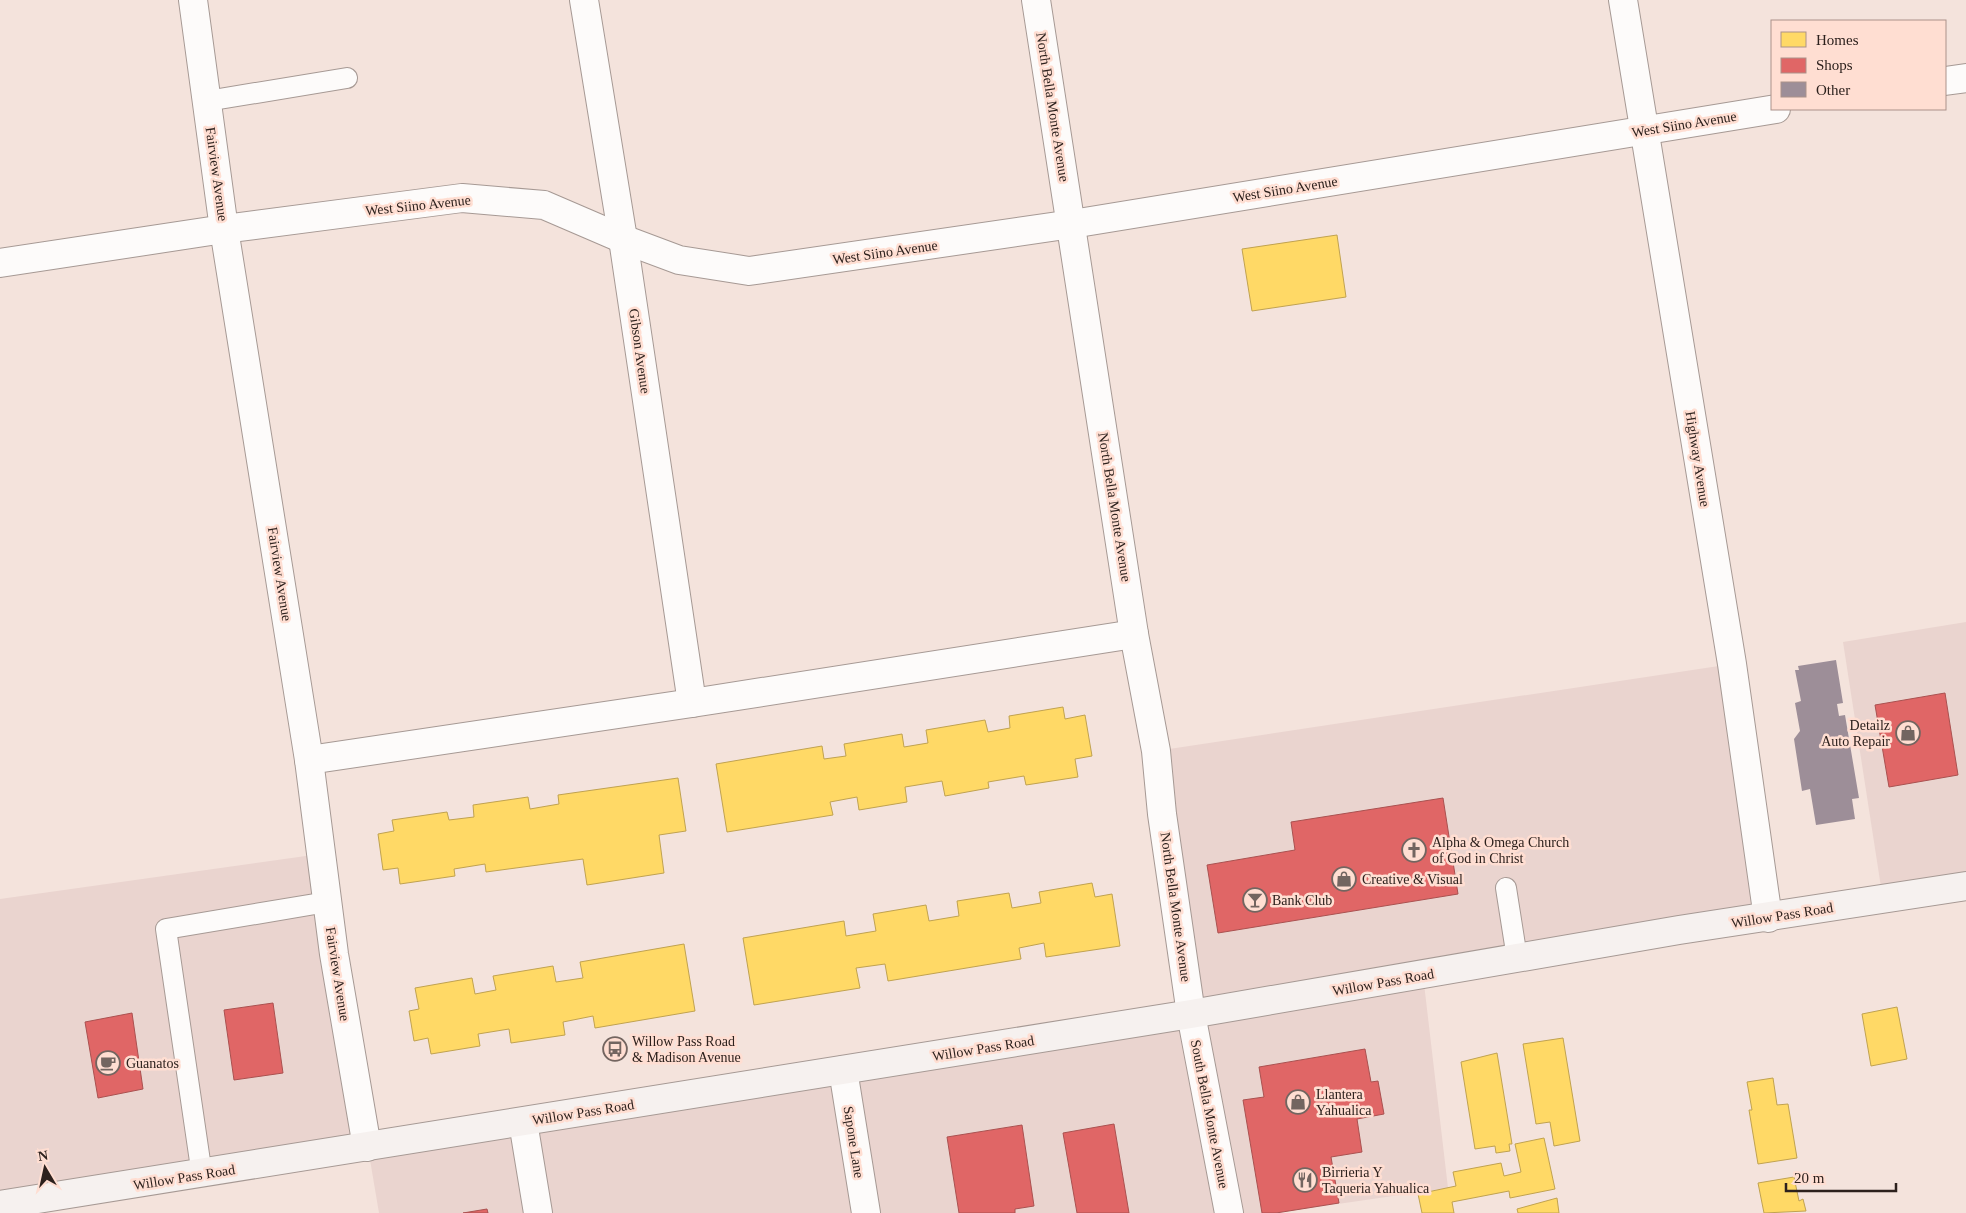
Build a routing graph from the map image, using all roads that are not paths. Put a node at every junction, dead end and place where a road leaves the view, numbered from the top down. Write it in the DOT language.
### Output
graph roads {
  1 [pos="193,0"];
  2 [pos="584,0"];
  3 [pos="1036,0"];
  4 [pos="1623,0"];
  5 [pos="347,78"];
  6 [pos="1966,78"];
  7 [pos="1946,81"];
  8 [pos="207,101"];
  9 [pos="1771,110"];
  10 [pos="1644,130"];
  11 [pos="1072,224"];
  12 [pos="224,229"];
  13 [pos="623,239"];
  14 [pos="0,263"];
  15 [pos="1134,634"];
  16 [pos="692,703"];
  17 [pos="310,760"];
  18 [pos="1966,886"];
  19 [pos="1506,888"];
  20 [pos="327,902"];
  21 [pos="1768,918"];
  22 [pos="1517,958"];
  23 [pos="1191,1014"];
  24 [pos="843,1070"];
  25 [pos="523,1122"];
  26 [pos="368,1147"];
  27 [pos="202,1175"];
  28 [pos="0,1206"];
  29 [pos="538,1213"];
  30 [pos="866,1213"];
  31 [pos="1229,1213"];
  1 -- 8 [label="street, Fairview Avenue"];
  2 -- 13 [label="street, Gibson Avenue"];
  3 -- 11 [label="street, North Bella Monte Avenue"];
  4 -- 10 [label="street, Highway Avenue"];
  5 -- 8 [label="lane"];
  6 -- 7 [label="street"];
  8 -- 12 [label="street, Fairview Avenue"];
  9 -- 10 [label="street, West Siino Avenue"];
  10 -- 11 [label="street, West Siino Avenue"];
  10 -- 21 [label="street, Highway Avenue"];
  11 -- 13 [label="street, West Siino Avenue"];
  11 -- 15 [label="street, North Bella Monte Avenue"];
  12 -- 13 [label="street, West Siino Avenue"];
  12 -- 14 [label="street, West Siino Avenue"];
  12 -- 17 [label="street, Fairview Avenue"];
  13 -- 16 [label="street, Gibson Avenue"];
  15 -- 16 [label="street"];
  15 -- 23 [label="street, North Bella Monte Avenue"];
  16 -- 17 [label="street"];
  17 -- 20 [label="street, Fairview Avenue"];
  18 -- 21 [label="main road, Willow Pass Road"];
  19 -- 22 [label="lane"];
  20 -- 26 [label="street, Fairview Avenue"];
  20 -- 27 [label="lane"];
  21 -- 22 [label="main road, Willow Pass Road"];
  22 -- 23 [label="main road, Willow Pass Road"];
  23 -- 24 [label="main road, Willow Pass Road"];
  23 -- 31 [label="street, South Bella Monte Avenue"];
  24 -- 25 [label="main road, Willow Pass Road"];
  24 -- 30 [label="street, Sapone Lane"];
  25 -- 26 [label="main road, Willow Pass Road"];
  25 -- 29 [label="street"];
  26 -- 27 [label="main road, Willow Pass Road"];
  27 -- 28 [label="main road, Willow Pass Road"];
}
